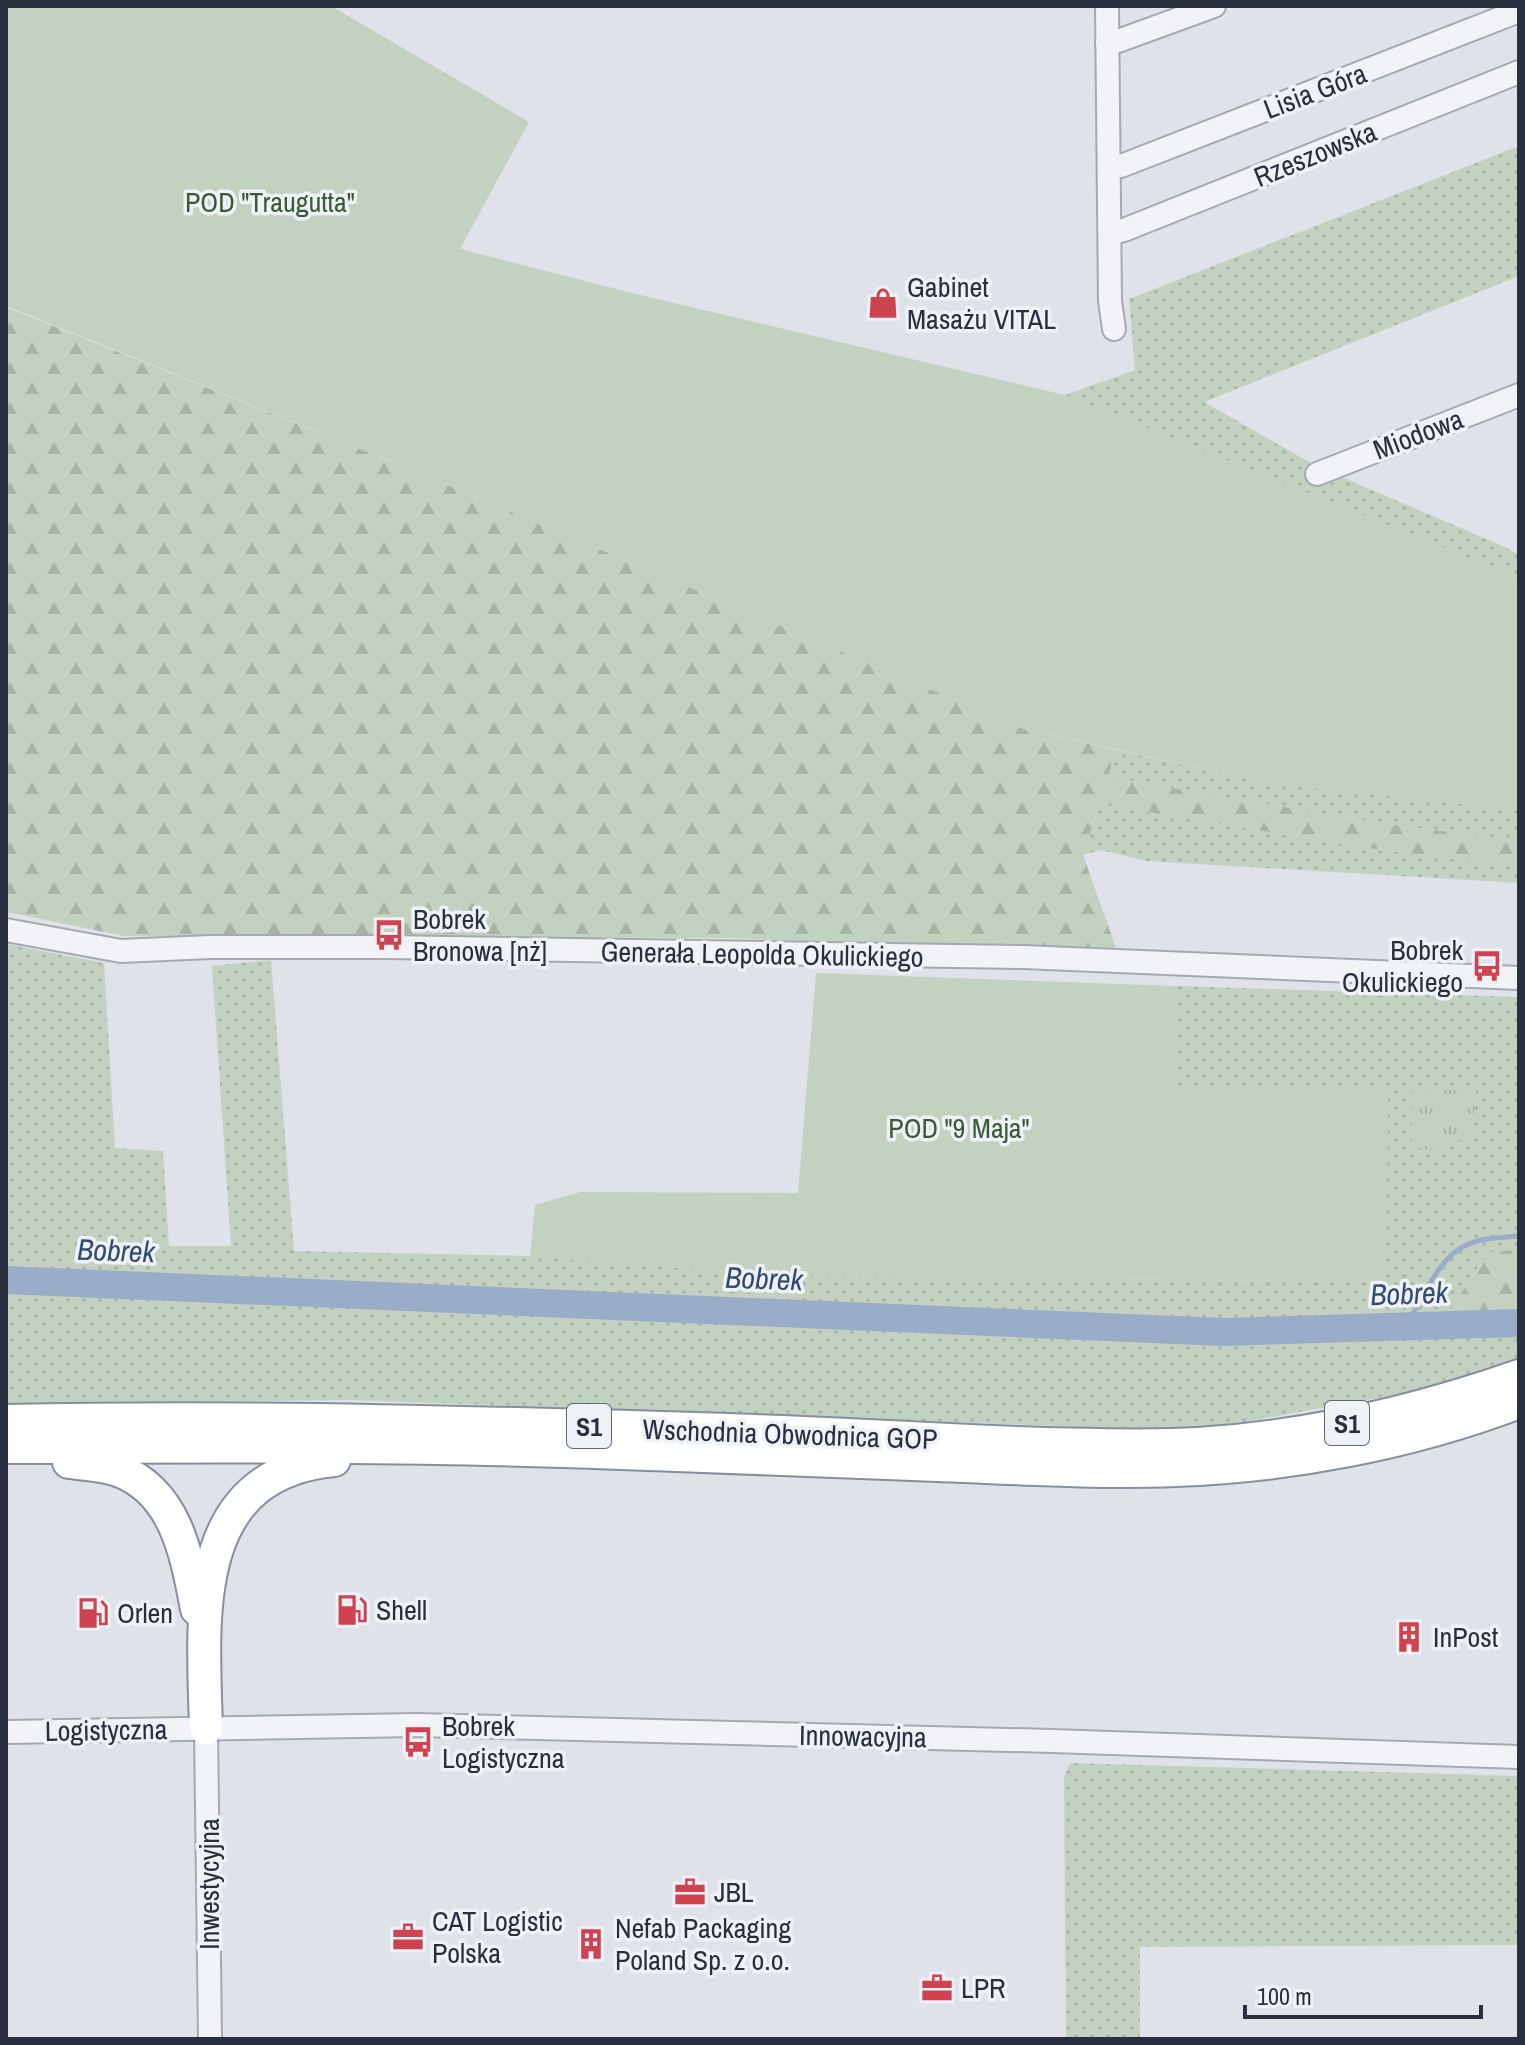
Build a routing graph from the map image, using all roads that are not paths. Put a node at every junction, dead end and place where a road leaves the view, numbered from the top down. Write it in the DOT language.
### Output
graph roads {
  1 [pos="1107,6"];
  2 [pos="1214,6"];
  3 [pos="1519,11"];
  4 [pos="1107,43"];
  5 [pos="1519,72"];
  6 [pos="1110,168"];
  7 [pos="1110,233"];
  8 [pos="1114,329"];
  9 [pos="1519,395"];
  10 [pos="1317,474"];
  11 [pos="6,930"];
  12 [pos="1519,978"];
  13 [pos="1519,1376"];
  14 [pos="1519,1402"];
  15 [pos="6,1421"];
  16 [pos="452,1448"];
  17 [pos="6,1450"];
  18 [pos="204,1643"];
  19 [pos="206,1728"];
  20 [pos="6,1732"];
  21 [pos="1519,1757"];
  22 [pos="210,2039"];
  1 -- 4 [label="street"];
  2 -- 4 [label="street"];
  3 -- 6 [label="street, Lisia Góra"];
  4 -- 6 [label="street"];
  5 -- 7 [label="street, Rzeszowska"];
  6 -- 7 [label="street"];
  7 -- 8 [label="street"];
  9 -- 10 [label="street, Miodowa"];
  11 -- 12 [label="street, Generała Leopolda Okulickiego"];
  13 -- 15 [label="highway, Wschodnia Obwodnica GOP / S1"];
  14 -- 16 [label="highway, Wschodnia Obwodnica GOP / S1"];
  16 -- 17 [label="highway, Wschodnia Obwodnica GOP / S1"];
  16 -- 18 [label="highway"];
  17 -- 18 [label="highway"];
  18 -- 19 [label="highway"];
  19 -- 20 [label="street, Logistyczna"];
  19 -- 21 [label="street, Innowacyjna"];
  19 -- 22 [label="street, Inwestycyjna"];
}
